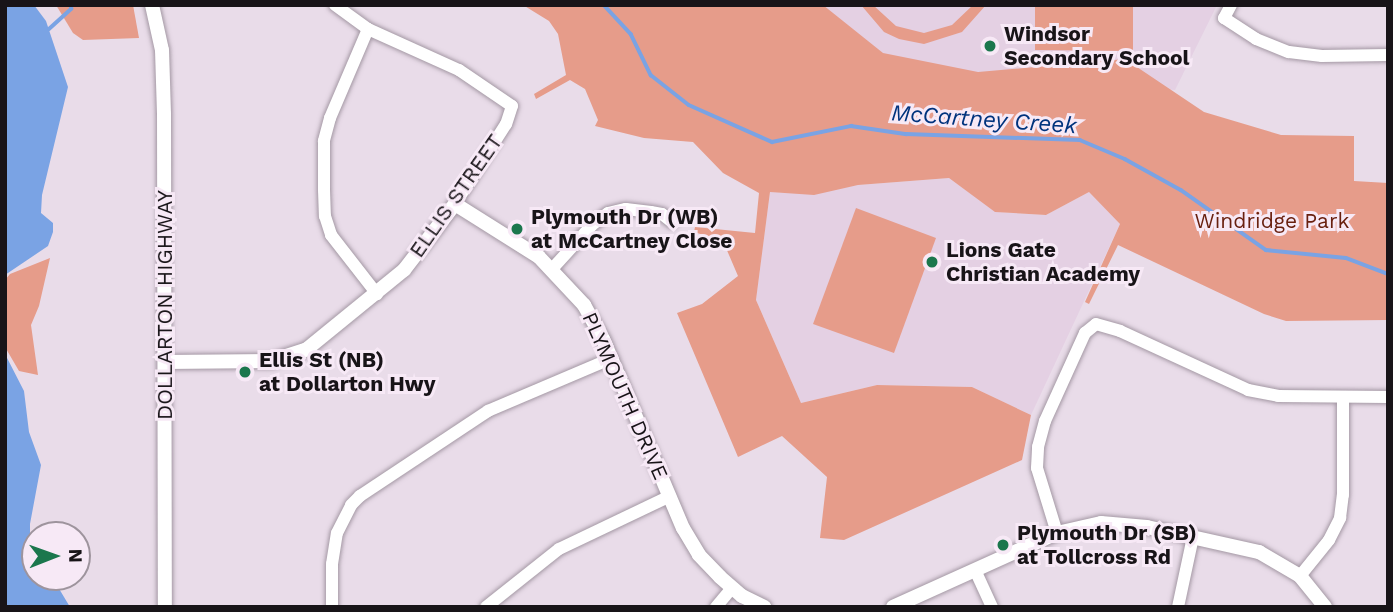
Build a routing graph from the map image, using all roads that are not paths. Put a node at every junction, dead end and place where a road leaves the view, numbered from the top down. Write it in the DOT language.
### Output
graph roads {
  1 [pos="152,5"];
  2 [pos="335,5"];
  3 [pos="1231,5"];
  4 [pos="368,29"];
  5 [pos="1388,55"];
  6 [pos="455,204"];
  7 [pos="672,222"];
  8 [pos="552,269"];
  9 [pos="377,294"];
  10 [pos="611,358"];
  11 [pos="165,362"];
  12 [pos="1343,397"];
  13 [pos="1388,397"];
  14 [pos="670,496"];
  15 [pos="1057,533"];
  16 [pos="1193,537"];
  17 [pos="975,570"];
  18 [pos="1300,576"];
  19 [pos="732,588"];
  20 [pos="494,604"];
  21 [pos="165,607"];
  22 [pos="332,607"];
  23 [pos="716,607"];
  24 [pos="765,607"];
  25 [pos="893,607"];
  26 [pos="992,607"];
  27 [pos="1178,607"];
  28 [pos="1325,607"];
  1 -- 11 [label="street, DOLLARTON HIGHWAY"];
  2 -- 4 [label="street"];
  3 -- 5 [label="street"];
  4 -- 6 [label="street, ELLIS STREET"];
  4 -- 9 [label="street"];
  6 -- 8 [label="street, PLYMOUTH DRIVE"];
  6 -- 9 [label="street, ELLIS STREET"];
  7 -- 8 [label="street"];
  8 -- 10 [label="street, PLYMOUTH DRIVE"];
  9 -- 11 [label="street, ELLIS STREET"];
  10 -- 14 [label="street, PLYMOUTH DRIVE"];
  10 -- 22 [label="street"];
  11 -- 21 [label="street, DOLLARTON HIGHWAY"];
  12 -- 13 [label="street"];
  12 -- 15 [label="street"];
  12 -- 18 [label="street"];
  14 -- 19 [label="street, PLYMOUTH DRIVE"];
  14 -- 20 [label="street"];
  15 -- 16 [label="street"];
  15 -- 17 [label="street"];
  16 -- 18 [label="street"];
  16 -- 27 [label="street"];
  17 -- 25 [label="street"];
  17 -- 26 [label="street"];
  18 -- 28 [label="street"];
  19 -- 23 [label="street"];
  19 -- 24 [label="street, PLYMOUTH DRIVE"];
}
